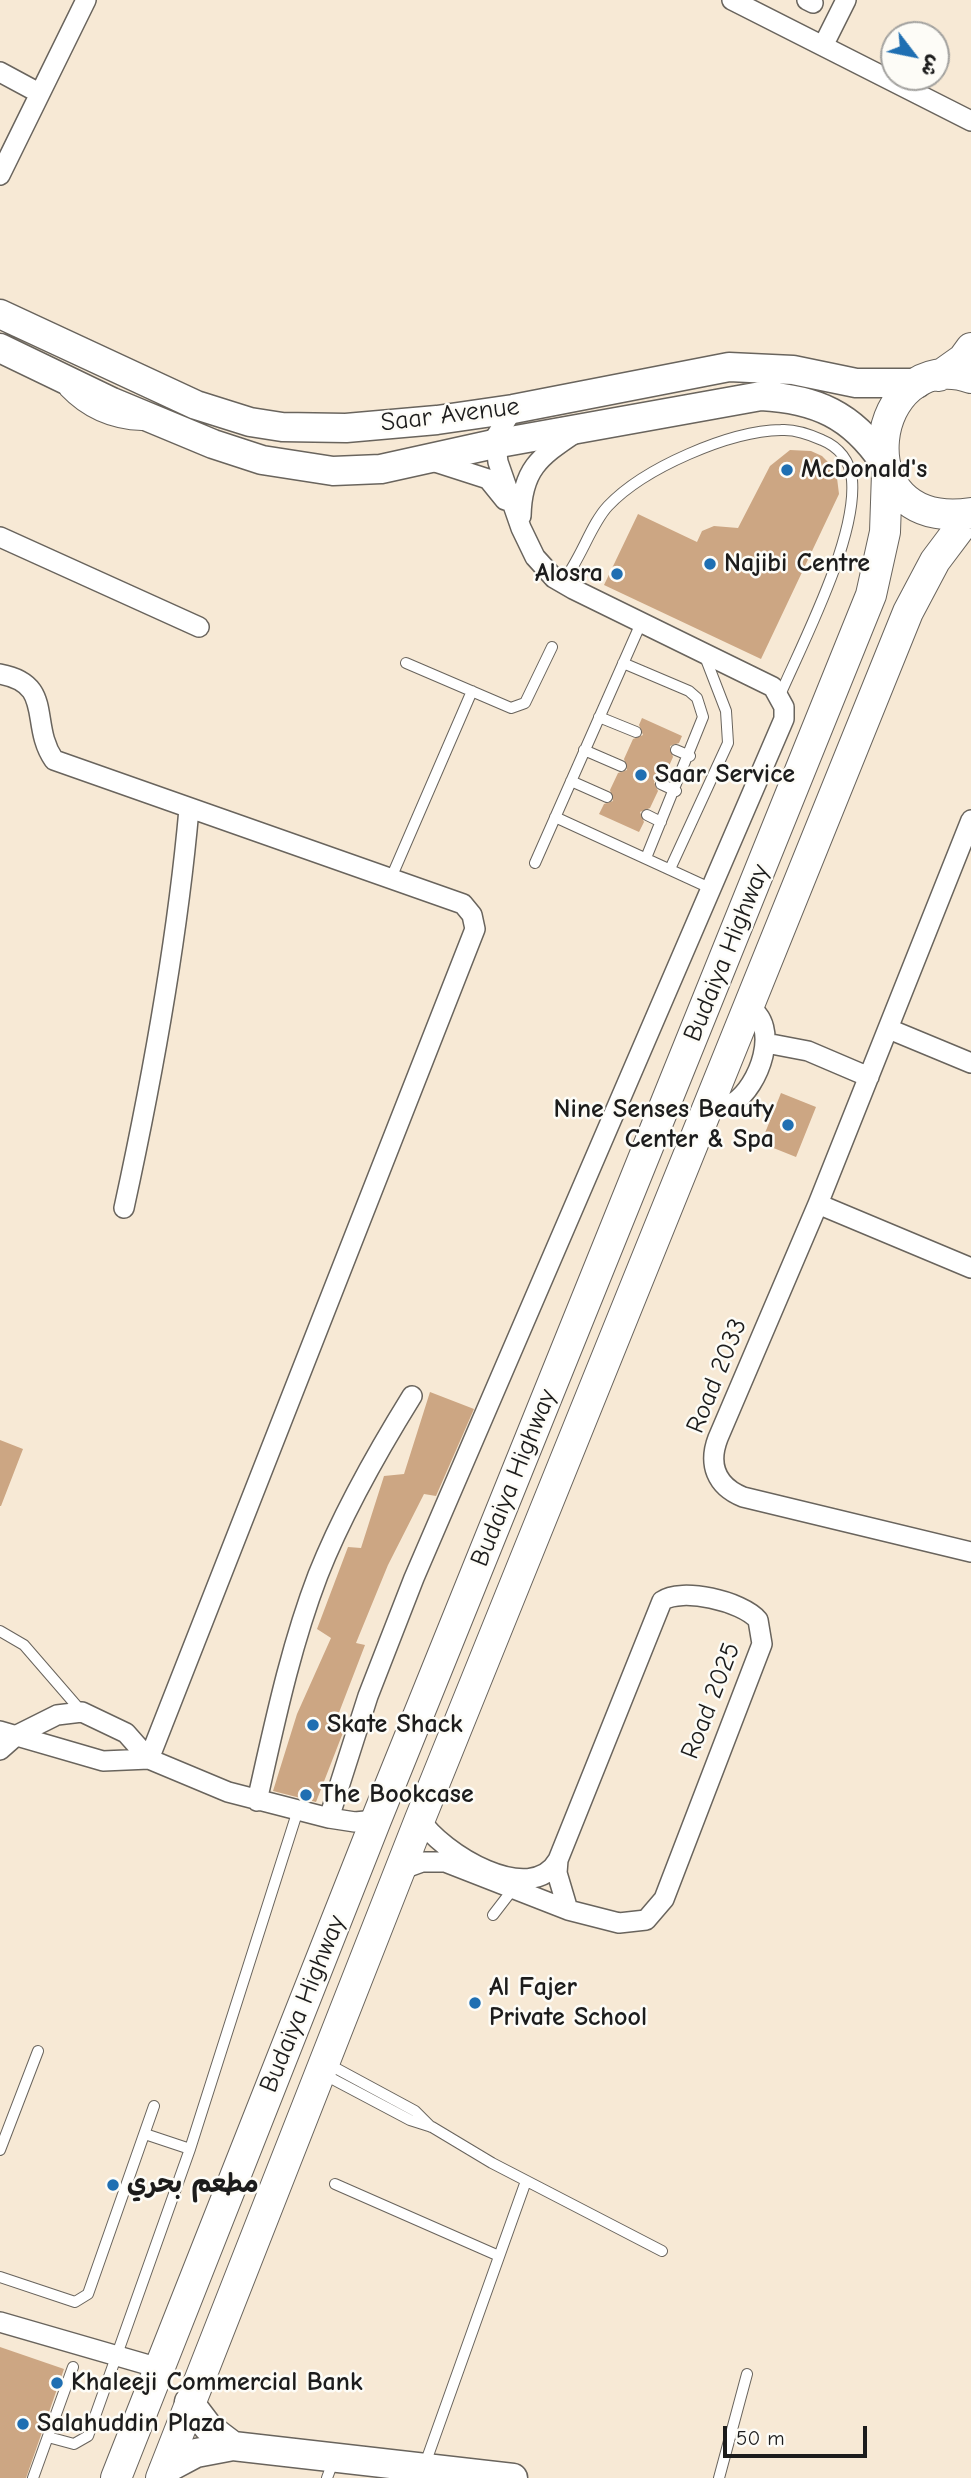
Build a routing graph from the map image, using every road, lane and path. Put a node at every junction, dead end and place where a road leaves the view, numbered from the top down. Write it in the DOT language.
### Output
graph roads {
  1 [pos="86,0"];
  2 [pos="732,0"];
  3 [pos="846,0"];
  4 [pos="823,46"];
  5 [pos="0,72"];
  6 [pos="39,93"];
  7 [pos="971,121"];
  8 [pos="0,175"];
  9 [pos="0,314"];
  10 [pos="0,348"];
  11 [pos="971,348"];
  12 [pos="971,378"];
  13 [pos="929,379"];
  14 [pos="513,409"];
  15 [pos="580,429"];
  16 [pos="494,444"];
  17 [pos="428,460"];
  18 [pos="885,467"];
  19 [pos="971,513"];
  20 [pos="521,528"];
  21 [pos="0,537"];
  22 [pos="562,583"];
  23 [pos="640,622"];
  24 [pos="199,627"];
  25 [pos="552,647"];
  26 [pos="702,651"];
  27 [pos="405,663"];
  28 [pos="623,663"];
  29 [pos="0,674"];
  30 [pos="472,691"];
  31 [pos="780,695"];
  32 [pos="599,717"];
  33 [pos="636,732"];
  34 [pos="584,750"];
  35 [pos="676,750"];
  36 [pos="690,757"];
  37 [pos="621,766"];
  38 [pos="571,782"];
  39 [pos="661,784"];
  40 [pos="676,791"];
  41 [pos="607,797"];
  42 [pos="189,809"];
  43 [pos="647,815"];
  44 [pos="555,817"];
  45 [pos="971,820"];
  46 [pos="661,822"];
  47 [pos="646,858"];
  48 [pos="963,862"];
  49 [pos="535,863"];
  50 [pos="670,869"];
  51 [pos="391,878"];
  52 [pos="712,889"];
  53 [pos="748,1007"];
  54 [pos="889,1029"];
  55 [pos="766,1043"];
  56 [pos="971,1063"];
  57 [pos="869,1077"];
  58 [pos="709,1104"];
  59 [pos="818,1204"];
  60 [pos="124,1208"];
  61 [pos="971,1268"];
  62 [pos="412,1396"];
  63 [pos="969,1545"];
  64 [pos="0,1631"];
  65 [pos="82,1712"];
  66 [pos="8,1733"];
  67 [pos="0,1750"];
  68 [pos="149,1759"];
  69 [pos="257,1801"];
  70 [pos="298,1810"];
  71 [pos="330,1818"];
  72 [pos="420,1819"];
  73 [pos="376,1820"];
  74 [pos="558,1860"];
  75 [pos="400,1870"];
  76 [pos="513,1889"];
  77 [pos="568,1910"];
  78 [pos="493,1915"];
  79 [pos="38,2051"];
  80 [pos="321,2067"];
  81 [pos="154,2106"];
  82 [pos="145,2134"];
  83 [pos="190,2149"];
  84 [pos="0,2150"];
  85 [pos="526,2180"];
  86 [pos="335,2184"];
  87 [pos="662,2251"];
  88 [pos="499,2256"];
  89 [pos="0,2277"];
  90 [pos="0,2322"];
  91 [pos="116,2358"];
  92 [pos="73,2367"];
  93 [pos="159,2368"];
  94 [pos="747,2374"];
  95 [pos="189,2402"];
  96 [pos="48,2437"];
  97 [pos="233,2446"];
  98 [pos="330,2468"];
  99 [pos="424,2468"];
  100 [pos="162,2474"];
  101 [pos="33,2478"];
  102 [pos="116,2478"];
  103 [pos="513,2478"];
  104 [pos="719,2478"];
  1 -- 6 [label="street"];
  2 -- 4 [label="street"];
  3 -- 4 [label="street"];
  4 -- 7 [label="street"];
  5 -- 6 [label="street"];
  6 -- 8 [label="street"];
  9 -- 14 [label="street, Saar Avenue"];
  10 -- 17 [label="street, Saar Avenue"];
  11 -- 13 [label="main road"];
  12 -- 13 [label="main road"];
  13 -- 14 [label="street, Saar Avenue"];
  13 -- 18 [label="main road, Budaiya Highway"];
  14 -- 16 [label="street"];
  15 -- 16 [label="street, Saar Avenue"];
  15 -- 18 [label="street, Saar Avenue"];
  15 -- 20 [label="street"];
  16 -- 17 [label="street, Saar Avenue"];
  16 -- 20 [label="street"];
  17 -- 20 [label="street"];
  18 -- 19 [label="main road"];
  18 -- 73 [label="main road, Budaiya Highway"];
  19 -- 53 [label="main road, Budaiya Highway"];
  20 -- 22 [label="street"];
  21 -- 24 [label="street"];
  22 -- 23 [label="street"];
  22 -- 31 [label="lane"];
  23 -- 26 [label="street"];
  23 -- 28 [label="lane"];
  25 -- 30 [label="lane"];
  26 -- 31 [label="street"];
  26 -- 50 [label="lane"];
  27 -- 30 [label="lane"];
  28 -- 32 [label="lane"];
  28 -- 36 [label="lane"];
  29 -- 42 [label="street"];
  30 -- 51 [label="lane"];
  31 -- 52 [label="street"];
  32 -- 33 [label="lane"];
  32 -- 34 [label="lane"];
  34 -- 37 [label="lane"];
  34 -- 38 [label="lane"];
  35 -- 36 [label="lane"];
  36 -- 40 [label="lane"];
  38 -- 41 [label="lane"];
  38 -- 44 [label="lane"];
  39 -- 40 [label="lane"];
  40 -- 46 [label="lane"];
  42 -- 51 [label="street"];
  42 -- 60 [label="street"];
  43 -- 46 [label="lane"];
  44 -- 47 [label="lane"];
  44 -- 49 [label="lane"];
  45 -- 48 [label="street, Road 2033"];
  46 -- 47 [label="lane"];
  47 -- 50 [label="lane"];
  48 -- 54 [label="street, Road 2033"];
  50 -- 52 [label="lane"];
  51 -- 68 [label="street"];
  52 -- 71 [label="street"];
  53 -- 55 [label="street"];
  53 -- 58 [label="main road, Budaiya Highway"];
  54 -- 56 [label="street"];
  54 -- 57 [label="street, Road 2033"];
  55 -- 57 [label="street"];
  55 -- 58 [label="street"];
  57 -- 59 [label="street, Road 2033"];
  58 -- 72 [label="main road, Budaiya Highway"];
  59 -- 61 [label="street"];
  59 -- 63 [label="street, Road 2033"];
  62 -- 69 [label="street"];
  64 -- 65 [label="lane"];
  65 -- 66 [label="street"];
  65 -- 68 [label="street"];
  66 -- 67 [label="street"];
  66 -- 68 [label="street"];
  68 -- 69 [label="street"];
  69 -- 70 [label="street"];
  70 -- 71 [label="street"];
  70 -- 83 [label="lane"];
  71 -- 73 [label="street"];
  72 -- 74 [label="street"];
  72 -- 75 [label="main road, Budaiya Highway"];
  73 -- 93 [label="main road, Budaiya Highway"];
  74 -- 77 [label="street, Road 2025"];
  74 -- 77 [label="street, Road 2025"];
  75 -- 76 [label="street, Road 2025"];
  75 -- 80 [label="main road, Budaiya Highway"];
  76 -- 77 [label="street, Road 2025"];
  76 -- 78 [label="lane"];
  79 -- 84 [label="lane"];
  80 -- 85 [label="lane"];
  80 -- 95 [label="main road, Budaiya Highway"];
  81 -- 82 [label="lane"];
  82 -- 83 [label="lane"];
  82 -- 89 [label="lane"];
  83 -- 91 [label="lane"];
  85 -- 87 [label="lane"];
  85 -- 88 [label="lane"];
  86 -- 88 [label="lane"];
  88 -- 99 [label="lane"];
  90 -- 91 [label="street"];
  91 -- 93 [label="street"];
  91 -- 96 [label="lane"];
  92 -- 96 [label="lane"];
  93 -- 102 [label="main road, Budaiya Highway"];
  94 -- 104 [label="lane"];
  95 -- 97 [label="street"];
  95 -- 100 [label="main road, Budaiya Highway"];
  96 -- 101 [label="lane"];
  97 -- 98 [label="street"];
  97 -- 100 [label="street"];
  98 -- 99 [label="street"];
  99 -- 103 [label="street"];
}
